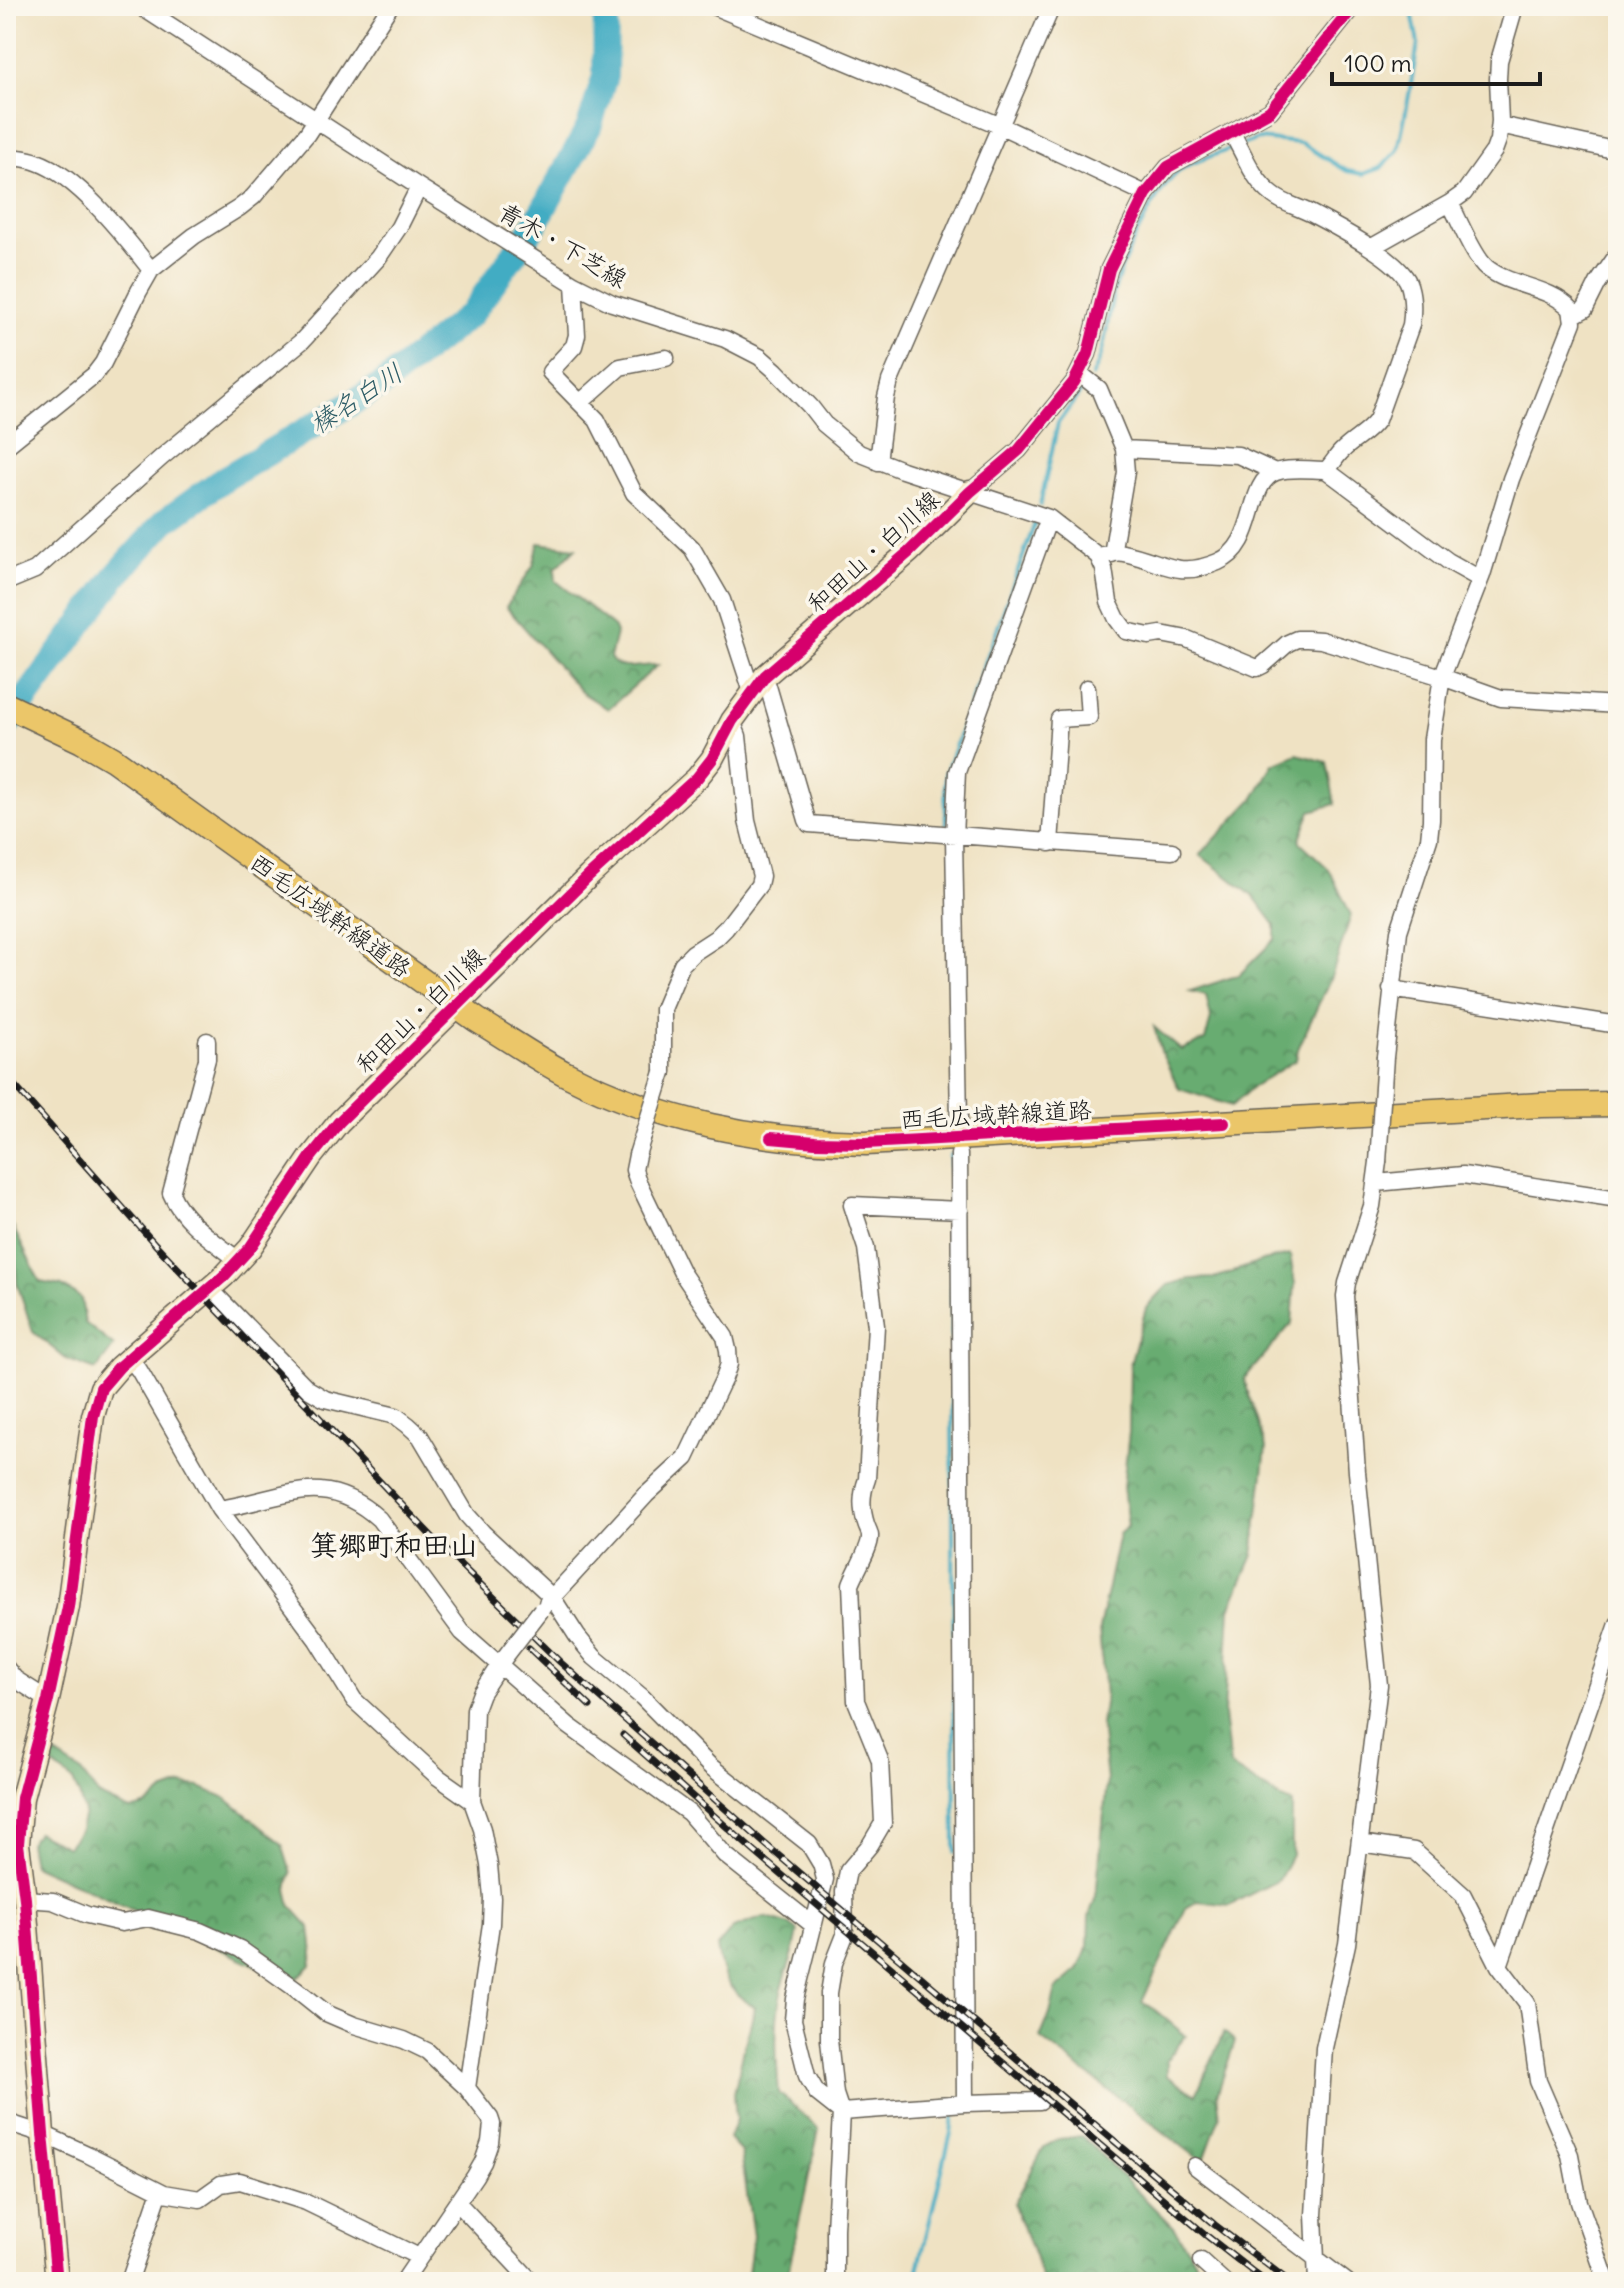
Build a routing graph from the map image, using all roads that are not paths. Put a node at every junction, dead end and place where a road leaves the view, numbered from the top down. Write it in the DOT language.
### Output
graph roads {
  1 [pos="140,6"];
  2 [pos="390,6"];
  3 [pos="713,6"];
  4 [pos="1052,6"];
  5 [pos="1354,6"];
  6 [pos="1515,6"];
  7 [pos="164,12"];
  8 [pos="317,121"];
  9 [pos="1500,125"];
  10 [pos="1001,126"];
  11 [pos="1237,142"];
  12 [pos="1618,151"];
  13 [pos="6,156"];
  14 [pos="426,191"];
  15 [pos="1146,194"];
  16 [pos="1450,203"];
  17 [pos="1372,247"];
  18 [pos="1618,254"];
  19 [pos="151,270"];
  20 [pos="574,284"];
  21 [pos="1574,315"];
  22 [pos="666,358"];
  23 [pos="1080,374"];
  24 [pos="581,402"];
  25 [pos="6,446"];
  26 [pos="1124,449"];
  27 [pos="878,462"];
  28 [pos="1326,470"];
  29 [pos="1275,472"];
  30 [pos="970,492"];
  31 [pos="1049,518"];
  32 [pos="1105,555"];
  33 [pos="1480,579"];
  34 [pos="6,582"];
  35 [pos="1442,677"];
  36 [pos="759,684"];
  37 [pos="1087,688"];
  38 [pos="6,705"];
  39 [pos="1618,705"];
  40 [pos="732,721"];
  41 [pos="954,837"];
  42 [pos="1050,843"];
  43 [pos="1172,851"];
  44 [pos="1391,989"];
  45 [pos="458,1006"];
  46 [pos="1618,1025"];
  47 [pos="207,1041"];
  48 [pos="1618,1104"];
  49 [pos="959,1122"];
  50 [pos="959,1154"];
  51 [pos="1376,1183"];
  52 [pos="1618,1199"];
  53 [pos="953,1210"];
  54 [pos="238,1260"];
  55 [pos="210,1289"];
  56 [pos="129,1358"];
  57 [pos="219,1509"];
  58 [pos="552,1597"];
  59 [pos="1618,1624"];
  60 [pos="502,1662"];
  61 [pos="6,1668"];
  62 [pos="48,1700"];
  63 [pos="472,1801"];
  64 [pos="1360,1843"];
  65 [pos="25,1899"];
  66 [pos="813,1925"];
  67 [pos="1499,1966"];
  68 [pos="467,2088"];
  69 [pos="1040,2101"];
  70 [pos="965,2103"];
  71 [pos="841,2112"];
  72 [pos="6,2122"];
  73 [pos="43,2134"];
  74 [pos="1195,2166"];
  75 [pos="160,2191"];
  76 [pos="458,2203"];
  77 [pos="419,2257"];
  78 [pos="1315,2259"];
  79 [pos="1201,2261"];
  80 [pos="1317,2280"];
  81 [pos="57,2282"];
  82 [pos="129,2282"];
  83 [pos="403,2282"];
  84 [pos="532,2282"];
  85 [pos="835,2282"];
  86 [pos="1224,2282"];
  87 [pos="1347,2282"];
  88 [pos="1607,2282"];
  1 -- 7 [label="street, 青木・下芝線"];
  2 -- 8 [label="street"];
  3 -- 10 [label="street"];
  4 -- 10 [label="street"];
  5 -- 11 [label="street, 和田山・白川線"];
  6 -- 9 [label="street"];
  7 -- 8 [label="street, 青木・下芝線"];
  8 -- 14 [label="street, 青木・下芝線"];
  8 -- 19 [label="street"];
  9 -- 12 [label="street"];
  9 -- 16 [label="street"];
  10 -- 15 [label="street"];
  10 -- 27 [label="street"];
  11 -- 15 [label="street, 和田山・白川線"];
  11 -- 17 [label="street"];
  13 -- 19 [label="street"];
  14 -- 20 [label="street, 青木・下芝線"];
  14 -- 34 [label="street"];
  15 -- 23 [label="street, 和田山・白川線"];
  16 -- 17 [label="street"];
  16 -- 21 [label="street"];
  17 -- 28 [label="street"];
  18 -- 21 [label="street"];
  19 -- 25 [label="street"];
  20 -- 24 [label="street"];
  20 -- 27 [label="street, 青木・下芝線"];
  21 -- 33 [label="street"];
  22 -- 24 [label="street"];
  23 -- 26 [label="street"];
  23 -- 30 [label="street, 和田山・白川線"];
  24 -- 36 [label="street"];
  26 -- 29 [label="street"];
  26 -- 32 [label="street"];
  27 -- 30 [label="street, 青木・下芝線"];
  28 -- 29 [label="street"];
  28 -- 33 [label="street"];
  29 -- 32 [label="street"];
  30 -- 31 [label="street, 青木・下芝線"];
  30 -- 36 [label="street, 和田山・白川線"];
  31 -- 32 [label="street, 青木・下芝線"];
  31 -- 41 [label="street"];
  32 -- 35 [label="street"];
  33 -- 35 [label="street"];
  35 -- 39 [label="street"];
  35 -- 44 [label="street"];
  36 -- 40 [label="street, 和田山・白川線"];
  36 -- 41 [label="street"];
  37 -- 42 [label="street"];
  38 -- 45 [label="main road, 西毛広域幹線道路"];
  40 -- 45 [label="street, 和田山・白川線"];
  40 -- 58 [label="street, bridge"];
  41 -- 42 [label="street"];
  41 -- 49 [label="street"];
  42 -- 43 [label="street"];
  44 -- 46 [label="street"];
  44 -- 51 [label="street, bridge"];
  45 -- 48 [label="main road, 西毛広域幹線道路"];
  45 -- 54 [label="street, 和田山・白川線"];
  47 -- 54 [label="street"];
  50 -- 53 [label="street"];
  51 -- 52 [label="street"];
  51 -- 64 [label="street"];
  53 -- 70 [label="street"];
  53 -- 71 [label="street"];
  54 -- 55 [label="street, 和田山・白川線"];
  55 -- 56 [label="street, 和田山・白川線"];
  55 -- 58 [label="street"];
  56 -- 57 [label="street"];
  56 -- 62 [label="street, 和田山・白川線"];
  57 -- 60 [label="street"];
  57 -- 63 [label="street"];
  58 -- 60 [label="street, bridge"];
  58 -- 66 [label="street"];
  59 -- 67 [label="street"];
  60 -- 63 [label="street"];
  60 -- 66 [label="street"];
  61 -- 62 [label="street"];
  62 -- 65 [label="street, 和田山・白川線"];
  63 -- 68 [label="street"];
  64 -- 67 [label="street"];
  64 -- 78 [label="street"];
  65 -- 68 [label="street"];
  65 -- 73 [label="street, 和田山・白川線"];
  66 -- 71 [label="street"];
  67 -- 88 [label="street"];
  68 -- 76 [label="street"];
  69 -- 70 [label="street"];
  70 -- 71 [label="street"];
  71 -- 85 [label="street"];
  72 -- 73 [label="street"];
  73 -- 75 [label="street"];
  73 -- 81 [label="street, 和田山・白川線"];
  74 -- 78 [label="street"];
  75 -- 77 [label="street"];
  75 -- 82 [label="street"];
  76 -- 77 [label="street"];
  76 -- 84 [label="street"];
  77 -- 83 [label="street"];
  78 -- 80 [label="street"];
  78 -- 87 [label="street"];
  79 -- 86 [label="street"];
}
